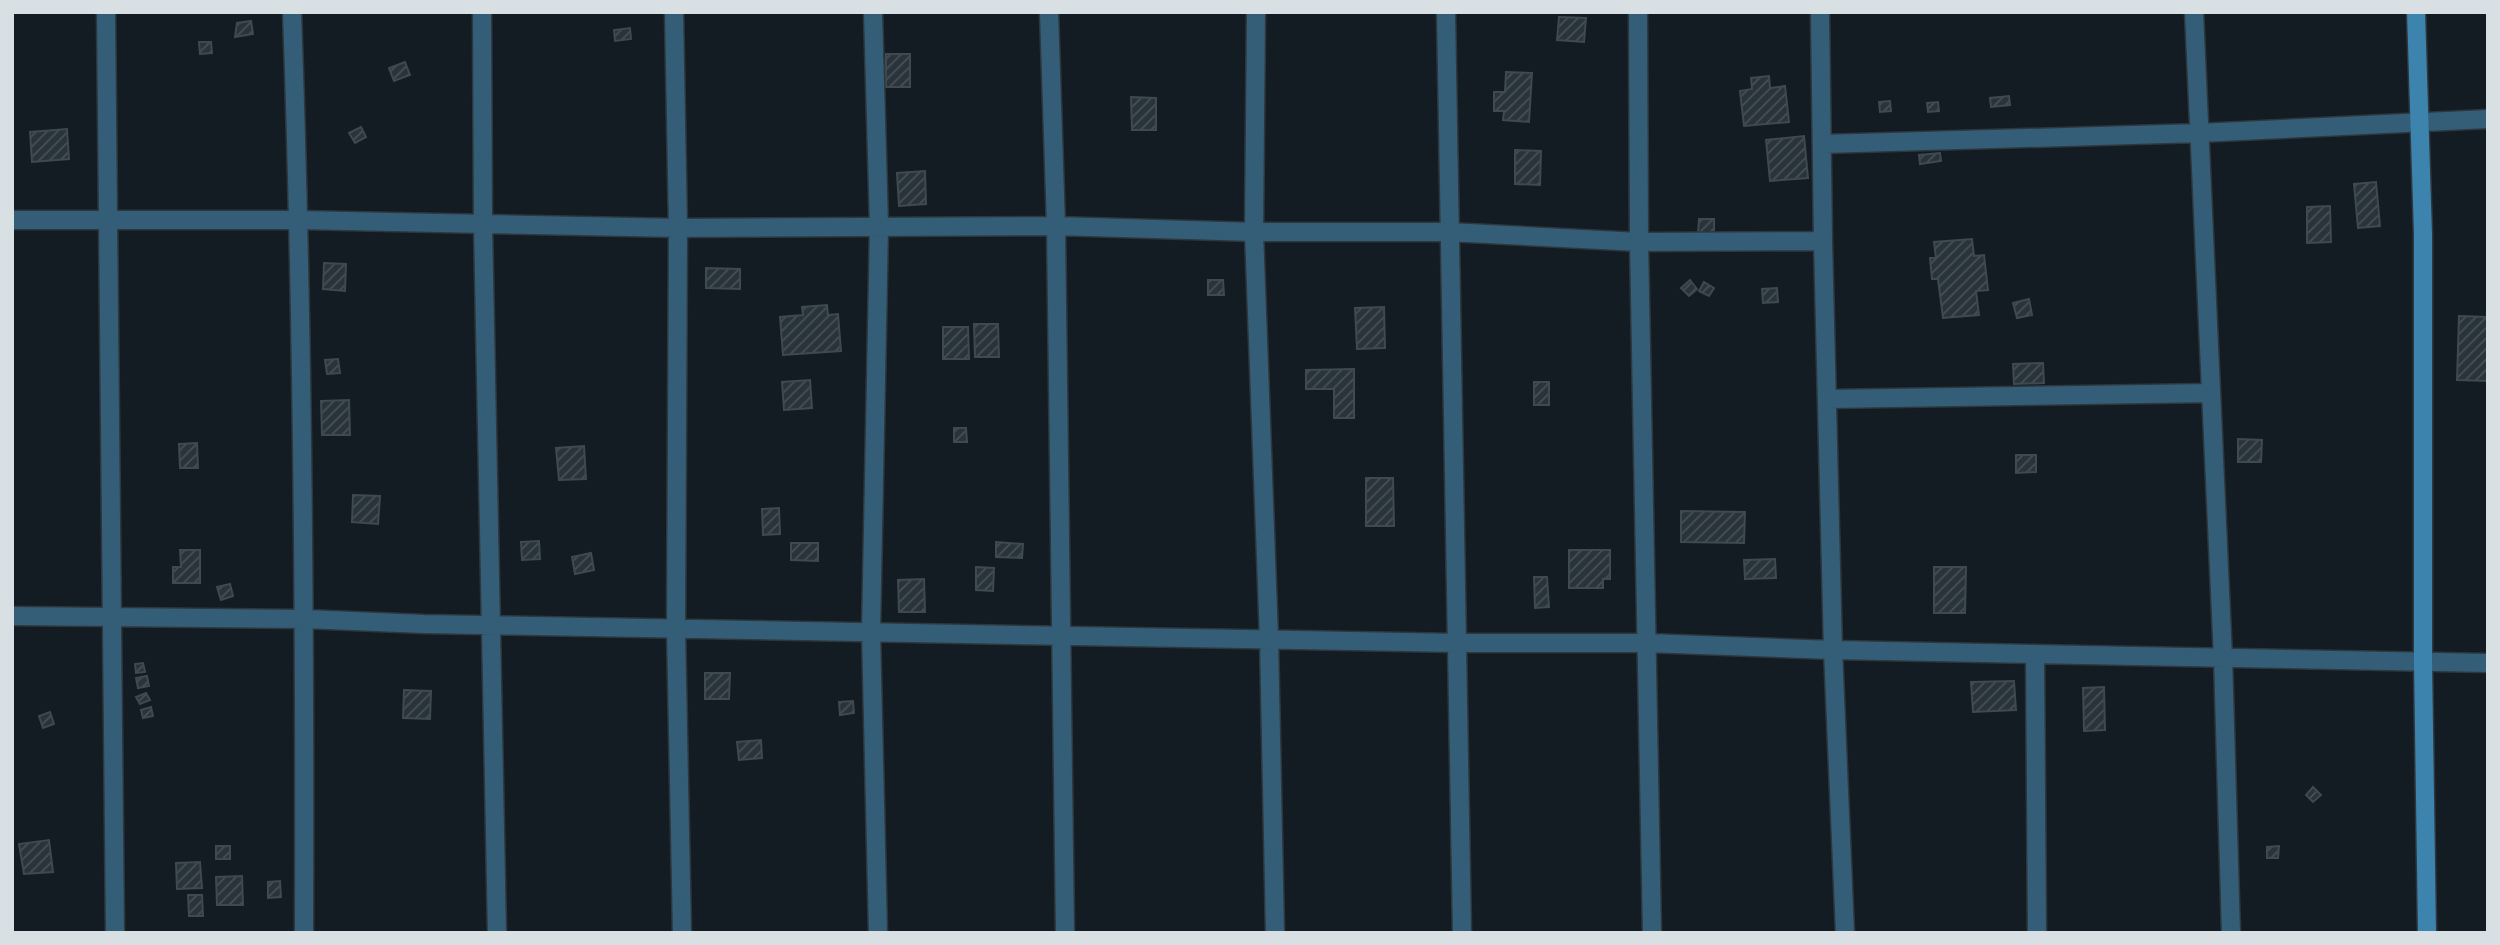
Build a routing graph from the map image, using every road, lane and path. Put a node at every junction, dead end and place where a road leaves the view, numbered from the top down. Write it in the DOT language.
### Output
graph roads {
  1 [pos="106,12"];
  2 [pos="292,12"];
  3 [pos="482,12"];
  4 [pos="674,12"];
  5 [pos="873,12"];
  6 [pos="1049,12"];
  7 [pos="1256,12"];
  8 [pos="1447,12"];
  9 [pos="1638,12"];
  10 [pos="1820,12"];
  11 [pos="2194,12"];
  12 [pos="2416,12"];
  13 [pos="2488,118"];
  14 [pos="2420,122"];
  15 [pos="2199,133"];
  16 [pos="1822,144"];
  17 [pos="12,220"];
  18 [pos="299,220"];
  19 [pos="109,221"];
  20 [pos="483,225"];
  21 [pos="879,226"];
  22 [pos="1056,226"];
  23 [pos="678,228"];
  24 [pos="1254,232"];
  25 [pos="1449,232"];
  26 [pos="1823,241"];
  27 [pos="1639,242"];
  28 [pos="2211,393"];
  29 [pos="1828,399"];
  30 [pos="113,615"];
  31 [pos="12,616"];
  32 [pos="305,619"];
  33 [pos="491,625"];
  34 [pos="676,629"];
  35 [pos="871,632"];
  36 [pos="1063,636"];
  37 [pos="1269,639"];
  38 [pos="1458,643"];
  39 [pos="1648,643"];
  40 [pos="1833,650"];
  41 [pos="2035,654"];
  42 [pos="2223,658"];
  43 [pos="2424,662"];
  44 [pos="2488,663"];
  45 [pos="115,933"];
  46 [pos="304,933"];
  47 [pos="497,933"];
  48 [pos="682,933"];
  49 [pos="878,933"];
  50 [pos="1065,933"];
  51 [pos="1275,933"];
  52 [pos="1462,933"];
  53 [pos="1652,933"];
  54 [pos="1845,933"];
  55 [pos="2037,933"];
  56 [pos="2231,933"];
  57 [pos="2427,933"];
  1 -- 19 [label="street"];
  2 -- 18 [label="street"];
  3 -- 20 [label="street"];
  4 -- 23 [label="street"];
  5 -- 21 [label="street"];
  6 -- 22 [label="street"];
  7 -- 24 [label="street"];
  8 -- 25 [label="street"];
  9 -- 27 [label="street"];
  10 -- 16 [label="street"];
  11 -- 15 [label="street"];
  12 -- 14 [label="street"];
  13 -- 14 [label="street"];
  14 -- 15 [label="street"];
  14 -- 43 [label="street"];
  15 -- 16 [label="street"];
  15 -- 28 [label="street"];
  16 -- 26 [label="street"];
  17 -- 19 [label="street"];
  18 -- 19 [label="street"];
  18 -- 20 [label="street"];
  18 -- 32 [label="street"];
  19 -- 30 [label="street"];
  20 -- 23 [label="street"];
  20 -- 33 [label="street"];
  21 -- 22 [label="street"];
  21 -- 23 [label="street"];
  21 -- 35 [label="street"];
  22 -- 24 [label="street"];
  22 -- 36 [label="street"];
  23 -- 34 [label="street"];
  24 -- 25 [label="street"];
  24 -- 37 [label="street"];
  25 -- 27 [label="street"];
  25 -- 38 [label="street"];
  26 -- 27 [label="street"];
  26 -- 29 [label="street"];
  27 -- 39 [label="street"];
  28 -- 29 [label="street"];
  28 -- 42 [label="street"];
  29 -- 40 [label="street"];
  30 -- 31 [label="street"];
  30 -- 32 [label="street"];
  30 -- 45 [label="street"];
  32 -- 33 [label="street"];
  32 -- 46 [label="street"];
  33 -- 34 [label="street"];
  33 -- 47 [label="street"];
  34 -- 35 [label="street"];
  34 -- 48 [label="street"];
  35 -- 36 [label="street"];
  35 -- 49 [label="street"];
  36 -- 37 [label="street"];
  36 -- 50 [label="street"];
  37 -- 38 [label="street"];
  37 -- 51 [label="street"];
  38 -- 39 [label="street"];
  38 -- 52 [label="street"];
  39 -- 40 [label="street"];
  39 -- 53 [label="street"];
  40 -- 41 [label="street"];
  40 -- 54 [label="street"];
  41 -- 42 [label="street"];
  41 -- 55 [label="street"];
  42 -- 43 [label="street"];
  42 -- 56 [label="street"];
  43 -- 44 [label="street"];
  43 -- 57 [label="street"];
}
